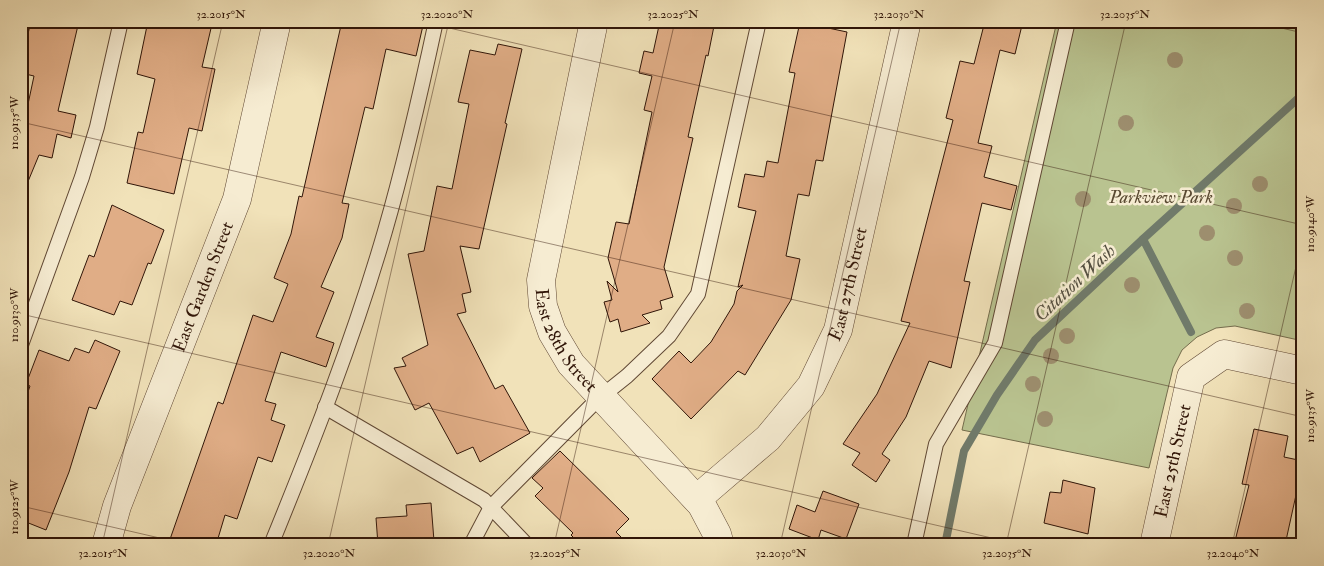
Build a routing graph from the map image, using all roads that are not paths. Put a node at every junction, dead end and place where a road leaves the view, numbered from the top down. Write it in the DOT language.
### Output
graph roads {
  1 [pos="121,21"];
  2 [pos="277,21"];
  3 [pos="436,21"];
  4 [pos="594,21"];
  5 [pos="759,21"];
  6 [pos="907,21"];
  7 [pos="1068,21"];
  8 [pos="21,345"];
  9 [pos="1303,371"];
  10 [pos="602,396"];
  11 [pos="325,406"];
  12 [pos="698,500"];
  13 [pos="491,507"];
  14 [pos="106,545"];
  15 [pos="272,545"];
  16 [pos="471,545"];
  17 [pos="527,545"];
  18 [pos="720,545"];
  19 [pos="914,545"];
  20 [pos="1154,545"];
  1 -- 8 [label="lane"];
  2 -- 14 [label="street, East Garden Street"];
  3 -- 11 [label="lane"];
  4 -- 10 [label="street, East 28th Street"];
  5 -- 10 [label="lane"];
  6 -- 12 [label="street, East 27th Street"];
  7 -- 19 [label="lane"];
  9 -- 20 [label="street, East 25th Street"];
  10 -- 12 [label="street, East 28th Street"];
  10 -- 13 [label="lane"];
  11 -- 13 [label="lane"];
  11 -- 15 [label="lane"];
  12 -- 18 [label="street, East 28th Street"];
  13 -- 16 [label="lane"];
  13 -- 17 [label="lane"];
}
